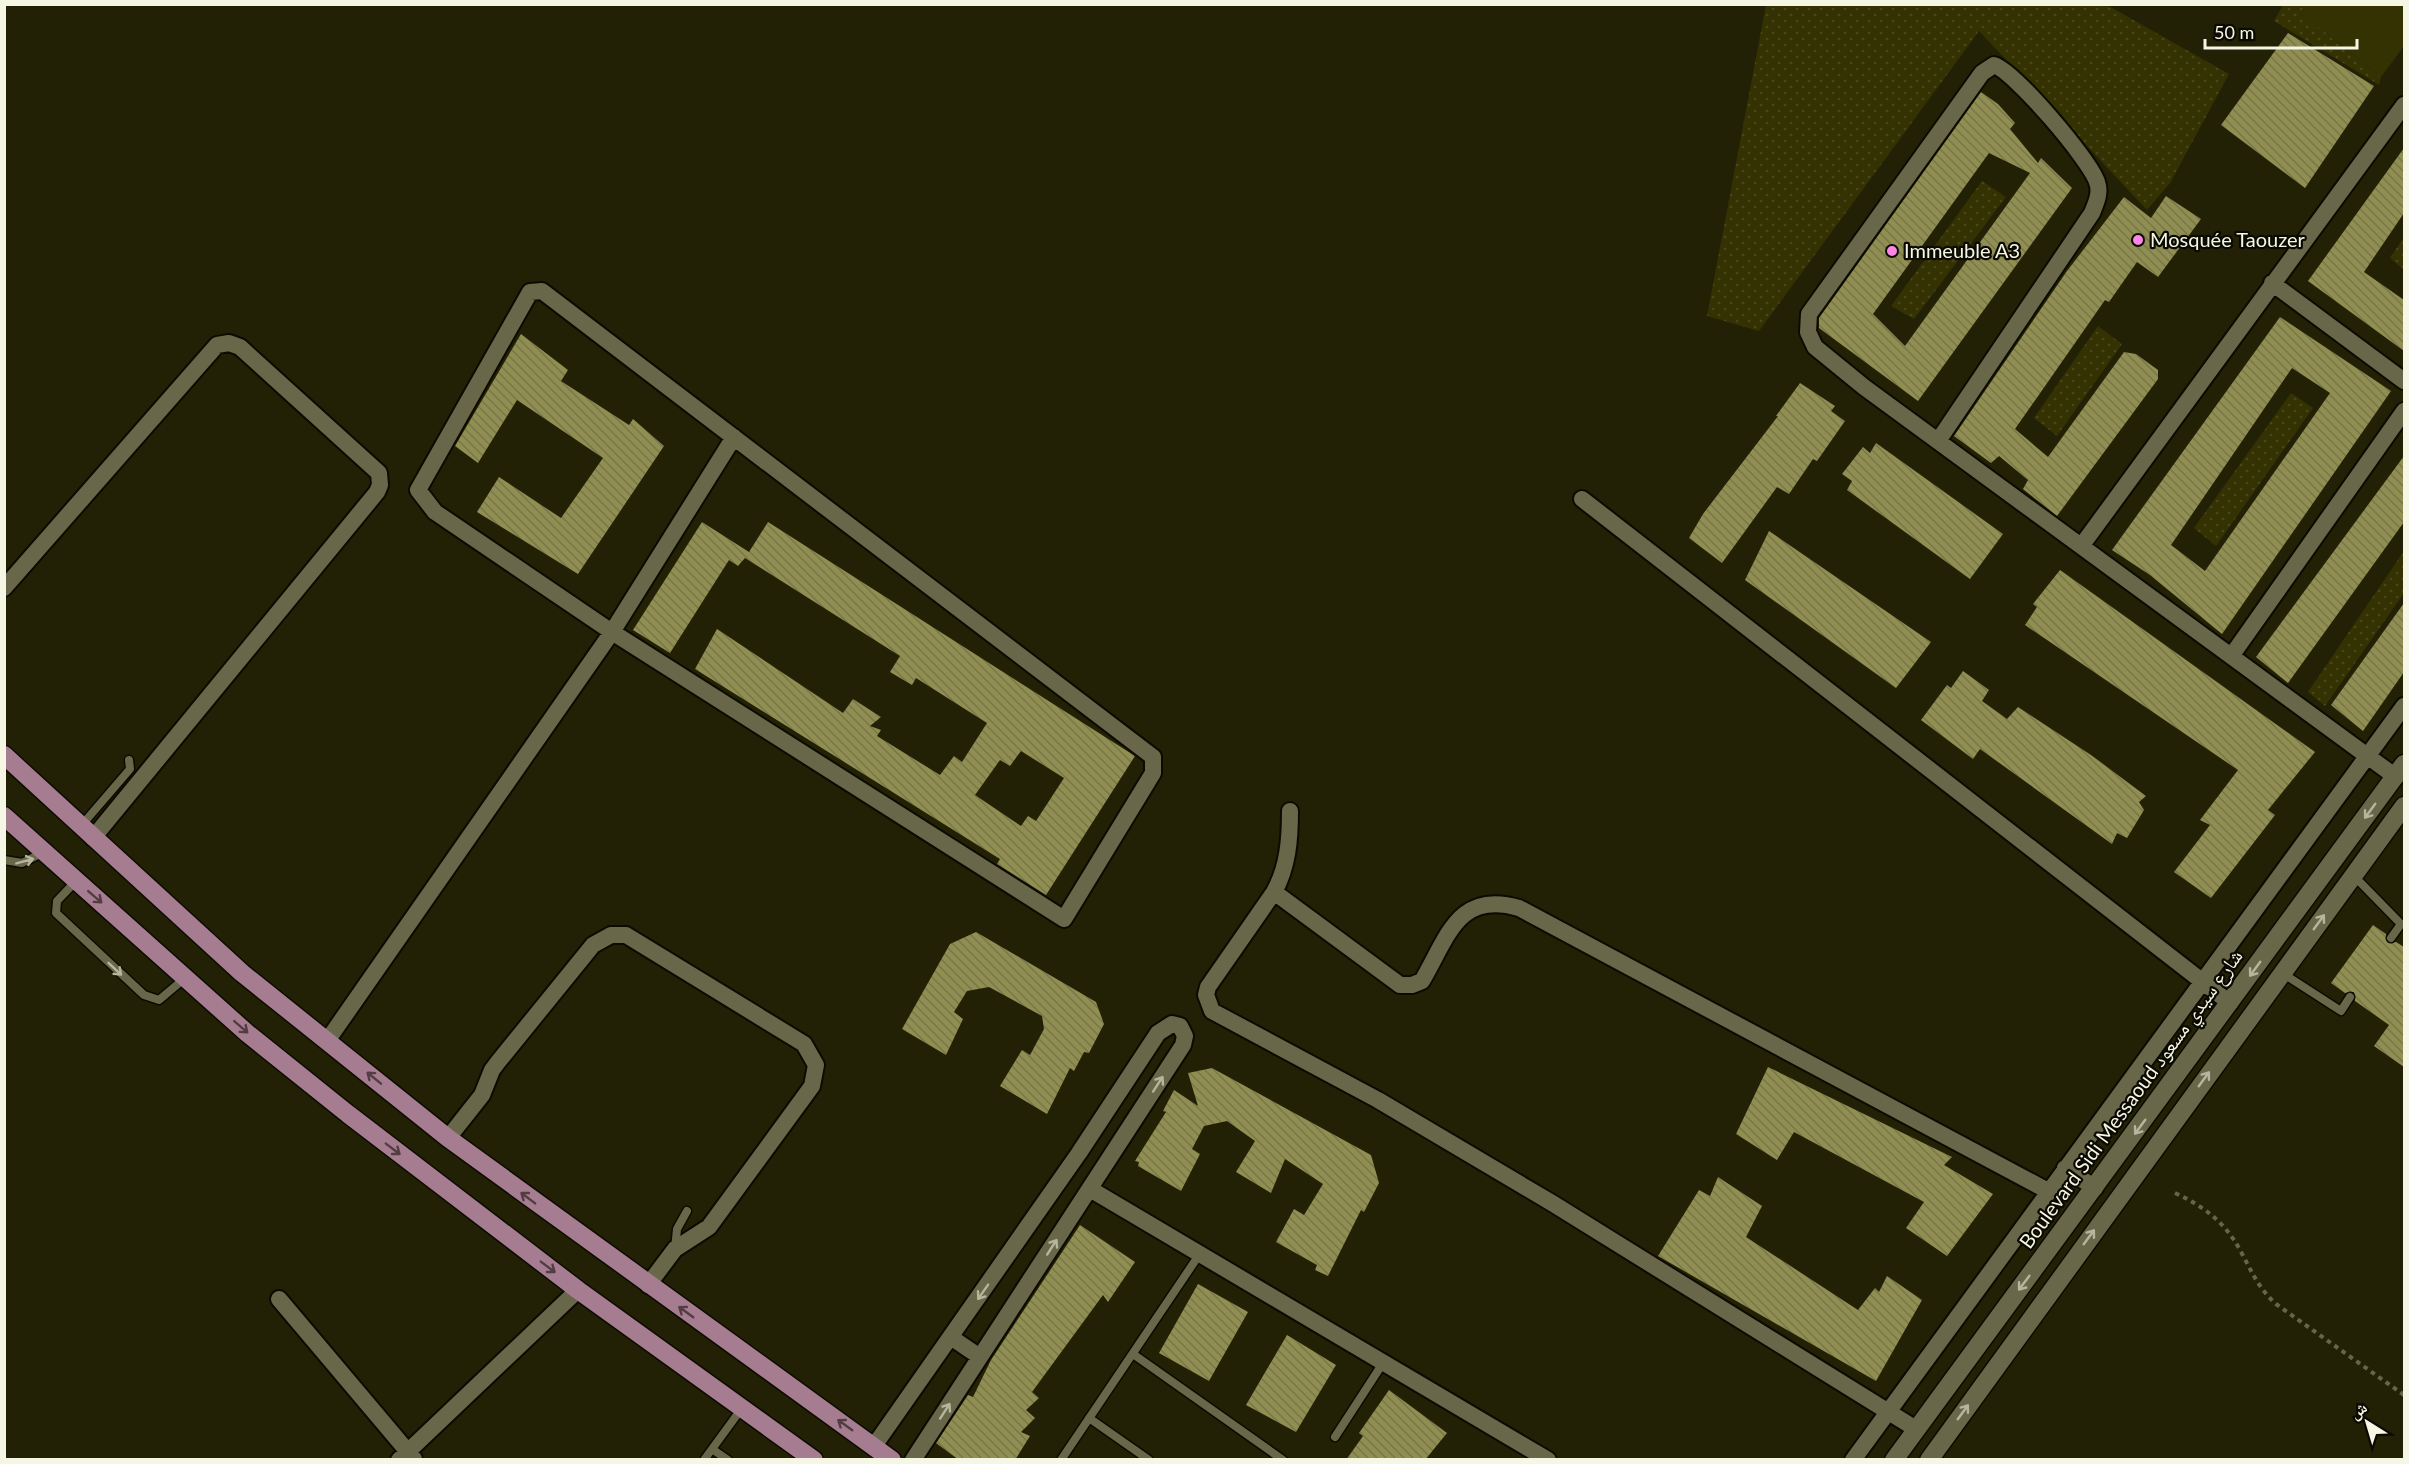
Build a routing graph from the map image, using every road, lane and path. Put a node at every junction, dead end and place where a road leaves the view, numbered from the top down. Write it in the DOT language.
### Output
graph roads {
  1 [pos="2404,105"];
  2 [pos="2272,283"];
  3 [pos="2404,381"];
  4 [pos="2404,411"];
  5 [pos="734,437"];
  6 [pos="1938,441"];
  7 [pos="1582,499"];
  8 [pos="2082,544"];
  9 [pos="4,588"];
  10 [pos="612,632"];
  11 [pos="2232,656"];
  12 [pos="2404,706"];
  13 [pos="4,755"];
  14 [pos="2367,757"];
  15 [pos="129,760"];
  16 [pos="2400,771"];
  17 [pos="2404,806"];
  18 [pos="1290,811"];
  19 [pos="4,816"];
  20 [pos="87,832"];
  21 [pos="44,852"];
  22 [pos="4,860"];
  23 [pos="2353,876"];
  24 [pos="76,881"];
  25 [pos="1274,892"];
  26 [pos="2391,938"];
  27 [pos="2282,973"];
  28 [pos="185,978"];
  29 [pos="2202,981"];
  30 [pos="2350,997"];
  31 [pos="2230,1002"];
  32 [pos="327,1041"];
  33 [pos="448,1138"];
  34 [pos="1079,1154"];
  35 [pos="2066,1168"];
  36 [pos="1103,1169"];
  37 [pos="2095,1188"];
  38 [pos="1090,1189"];
  39 [pos="2048,1191"];
  40 [pos="2175,1193"];
  41 [pos="687,1211"];
  42 [pos="675,1249"];
  43 [pos="1199,1256"];
  44 [pos="648,1285"];
  45 [pos="578,1290"];
  46 [pos="279,1299"];
  47 [pos="952,1338"];
  48 [pos="1133,1354"];
  49 [pos="980,1357"];
  50 [pos="1383,1363"];
  51 [pos="2404,1395"];
  52 [pos="742,1408"];
  53 [pos="1888,1412"];
  54 [pos="1089,1419"];
  55 [pos="1916,1429"];
  56 [pos="1335,1437"];
  57 [pos="874,1446"];
  58 [pos="712,1449"];
  59 [pos="407,1457"];
  60 [pos="704,1460"];
  61 [pos="728,1460"];
  62 [pos="814,1460"];
  63 [pos="892,1460"];
  64 [pos="913,1460"];
  65 [pos="1061,1460"];
  66 [pos="1149,1460"];
  67 [pos="1283,1460"];
  68 [pos="1548,1460"];
  69 [pos="1853,1460"];
  70 [pos="1894,1460"];
  71 [pos="1929,1460"];
  1 -- 2 [label="street"];
  2 -- 3 [label="street"];
  2 -- 8 [label="street"];
  4 -- 11 [label="street"];
  5 -- 10 [label="street"];
  5 -- 10 [label="street"];
  5 -- 10 [label="street"];
  6 -- 6 [label="street"];
  6 -- 8 [label="street"];
  7 -- 29 [label="street"];
  8 -- 11 [label="street"];
  9 -- 20 [label="street"];
  10 -- 32 [label="street"];
  11 -- 14 [label="street"];
  12 -- 14 [label="street"];
  13 -- 20 [label="main road"];
  14 -- 16 [label="street"];
  14 -- 29 [label="street"];
  15 -- 20 [label="lane"];
  16 -- 31 [label="street, Boulevard Sidi Messaoud شارع سيدي مسعود, one-way"];
  17 -- 23 [label="street"];
  18 -- 25 [label="street"];
  19 -- 21 [label="main road"];
  20 -- 32 [label="main road"];
  22 -- 21 [label="lane, one-way"];
  21 -- 24 [label="main road"];
  23 -- 26 [label="lane"];
  27 -- 23 [label="street, one-way"];
  24 -- 28 [label="main road, one-way"];
  24 -- 28 [label="lane, one-way"];
  25 -- 39 [label="street"];
  25 -- 53 [label="street"];
  27 -- 30 [label="lane"];
  71 -- 27 [label="street, one-way"];
  28 -- 45 [label="main road, one-way"];
  29 -- 31 [label="street"];
  29 -- 35 [label="street"];
  31 -- 37 [label="street, Boulevard Sidi Messaoud شارع سيدي مسعود, one-way"];
  33 -- 32 [label="main road, one-way"];
  33 -- 42 [label="street"];
  44 -- 33 [label="main road, one-way"];
  34 -- 36 [label="street"];
  36 -- 34 [label="street, one-way"];
  34 -- 47 [label="street, one-way"];
  35 -- 37 [label="street"];
  35 -- 39 [label="street"];
  36 -- 38 [label="street"];
  37 -- 55 [label="street, Boulevard Sidi Messaoud شارع سيدي مسعود, one-way"];
  38 -- 43 [label="street"];
  49 -- 38 [label="street, one-way"];
  39 -- 53 [label="street"];
  40 -- 51 [label="path"];
  41 -- 42 [label="lane"];
  42 -- 44 [label="street"];
  43 -- 48 [label="lane"];
  43 -- 50 [label="street"];
  57 -- 44 [label="main road, one-way"];
  45 -- 52 [label="main road"];
  45 -- 59 [label="street"];
  46 -- 59 [label="street"];
  47 -- 49 [label="street"];
  47 -- 57 [label="street"];
  48 -- 54 [label="lane"];
  48 -- 67 [label="lane"];
  64 -- 49 [label="street, one-way"];
  50 -- 56 [label="lane"];
  50 -- 68 [label="street"];
  52 -- 58 [label="lane"];
  52 -- 62 [label="main road"];
  53 -- 55 [label="street"];
  53 -- 69 [label="street"];
  54 -- 65 [label="lane"];
  54 -- 66 [label="lane"];
  55 -- 70 [label="street, Boulevard Sidi Messaoud شارع سيدي مسعود"];
  57 -- 63 [label="main road"];
  58 -- 60 [label="lane"];
  58 -- 61 [label="lane"];
}
